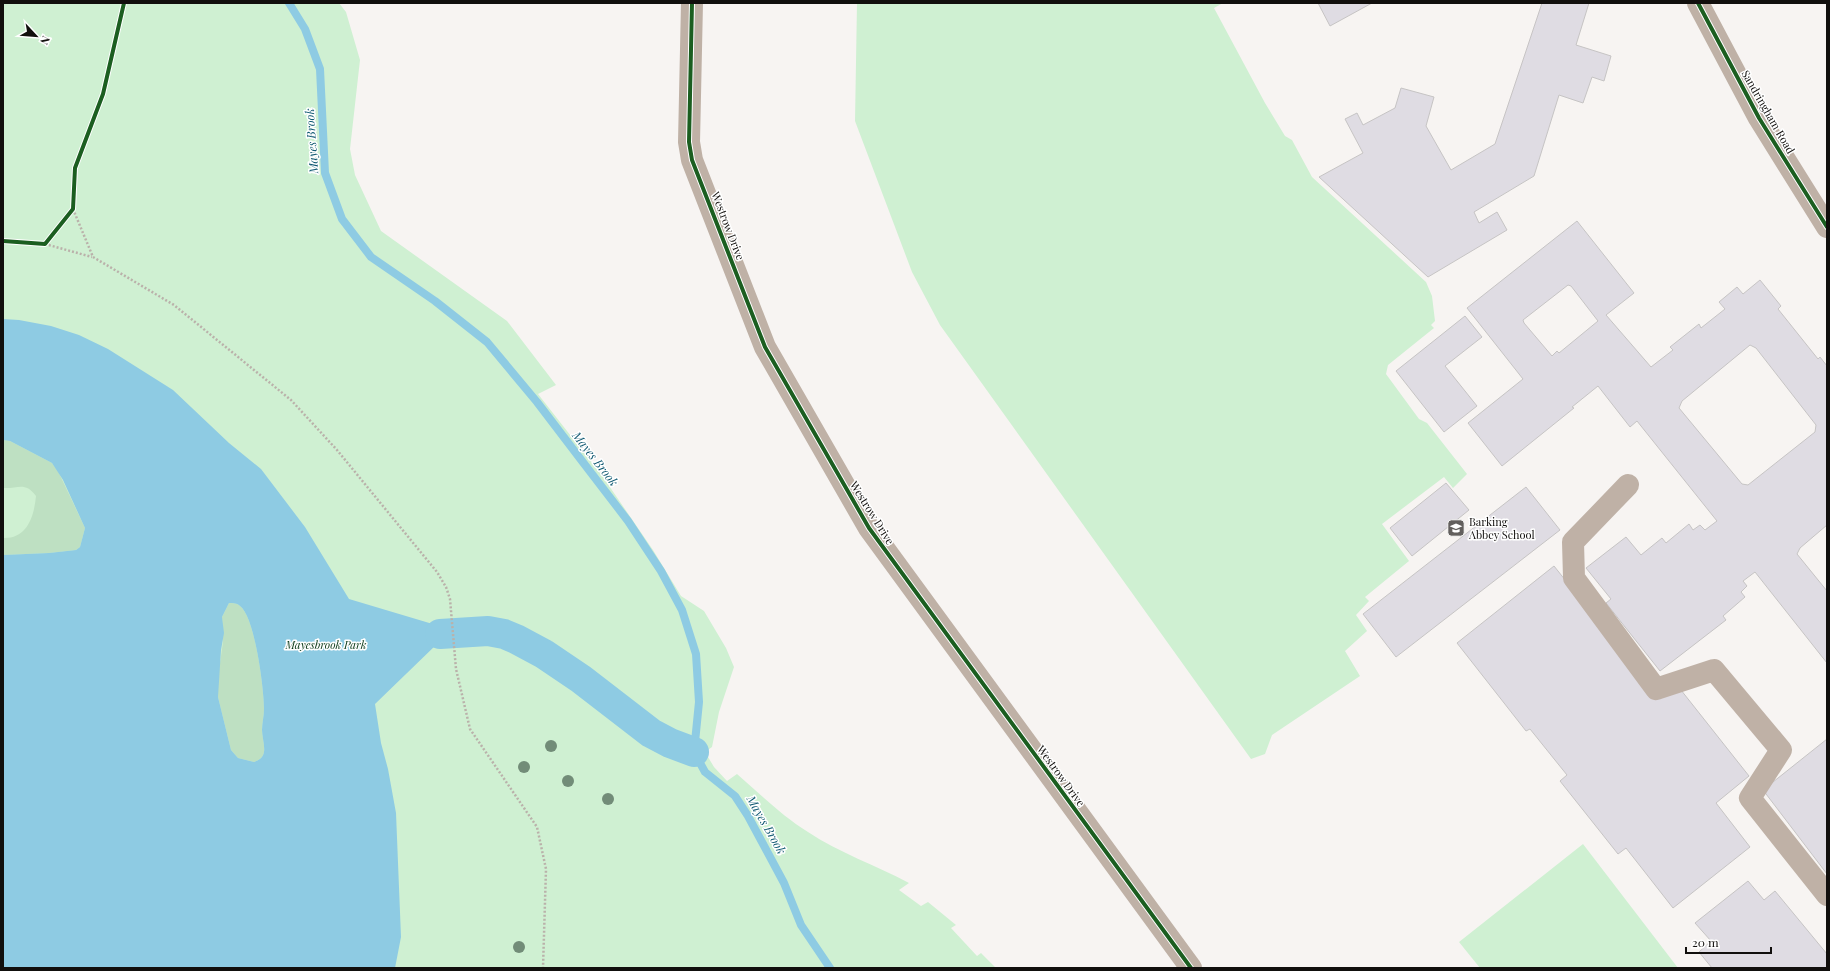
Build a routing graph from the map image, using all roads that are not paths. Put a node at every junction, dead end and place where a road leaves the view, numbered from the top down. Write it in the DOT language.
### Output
graph roads {
  1 [pos="692,3"];
  2 [pos="1698,3"];
  3 [pos="1827,227"];
  4 [pos="1628,485"];
  5 [pos="1827,895"];
  6 [pos="1191,968"];
  1 -- 6 [label="street, Westrow Drive"];
  2 -- 3 [label="street, Sandringham Road"];
  4 -- 5 [label="street"];
}
